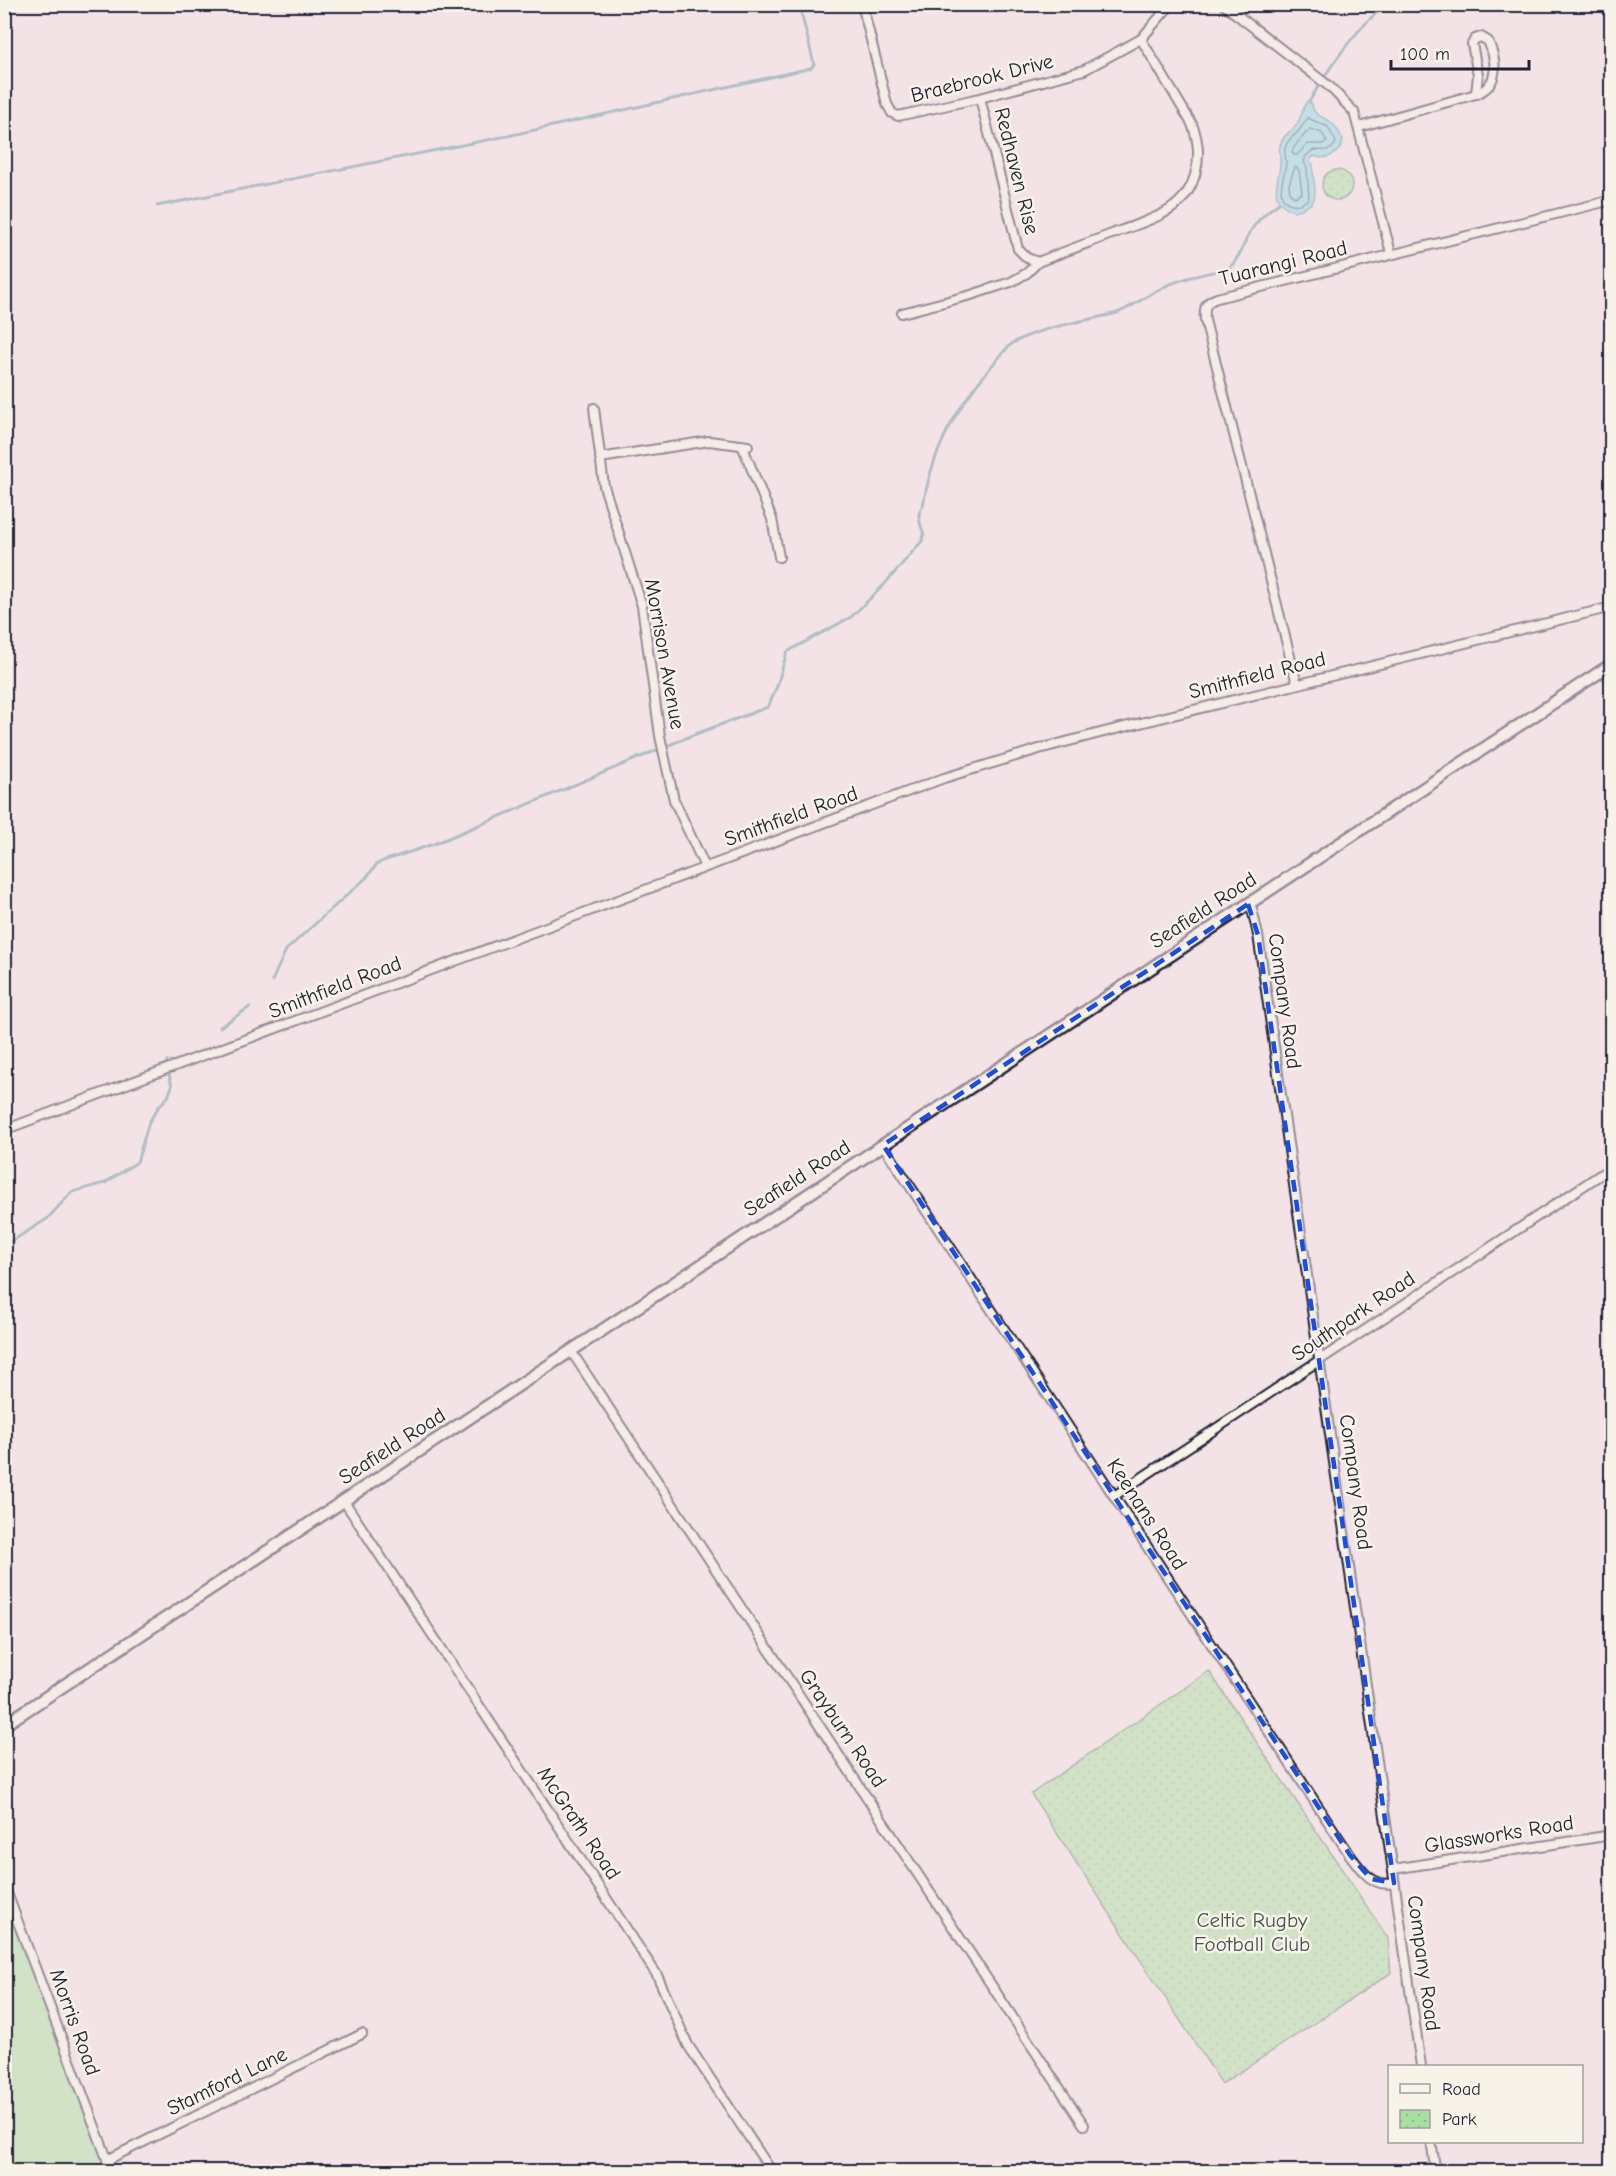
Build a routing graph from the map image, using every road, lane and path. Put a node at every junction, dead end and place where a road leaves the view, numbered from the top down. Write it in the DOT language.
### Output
graph roads {
  1 [pos="862,4"];
  2 [pos="1171,4"];
  3 [pos="1223,4"];
  4 [pos="1141,39"];
  5 [pos="1476,94"];
  6 [pos="980,98"];
  7 [pos="1359,127"];
  8 [pos="1611,200"];
  9 [pos="1391,253"];
  10 [pos="1038,262"];
  11 [pos="902,313"];
  12 [pos="594,408"];
  13 [pos="600,458"];
  14 [pos="779,557"];
  15 [pos="1611,607"];
  16 [pos="1611,664"];
  17 [pos="1297,684"];
  18 [pos="705,867"];
  19 [pos="1248,904"];
  20 [pos="4,1130"];
  21 [pos="883,1145"];
  22 [pos="1611,1167"];
  23 [pos="571,1351"];
  24 [pos="1320,1360"];
  25 [pos="1114,1496"];
  26 [pos="344,1501"];
  27 [pos="4,1725"];
  28 [pos="1611,1835"];
  29 [pos="1393,1869"];
  30 [pos="1394,1883"];
  31 [pos="4,1885"];
  32 [pos="362,2034"];
  33 [pos="1421,2065"];
  34 [pos="1084,2125"];
  35 [pos="1431,2143"];
  36 [pos="107,2160"];
  37 [pos="112,2172"];
  38 [pos="772,2172"];
  39 [pos="1436,2172"];
  1 -- 6 [label="street, Braebrook Drive"];
  2 -- 4 [label="street, Braebrook Drive"];
  3 -- 7 [label="street"];
  4 -- 6 [label="street, Braebrook Drive"];
  4 -- 10 [label="street, Redhaven Rise"];
  5 -- 5 [label="street"];
  5 -- 7 [label="street"];
  6 -- 10 [label="street, Redhaven Rise"];
  7 -- 9 [label="street"];
  8 -- 9 [label="street, Tuarangi Road"];
  9 -- 17 [label="street, Tuarangi Road"];
  10 -- 11 [label="street"];
  12 -- 13 [label="street, Morrison Avenue"];
  13 -- 14 [label="street"];
  13 -- 18 [label="street, Morrison Avenue"];
  15 -- 17 [label="street, Smithfield Road"];
  16 -- 19 [label="street, Seafield Road"];
  17 -- 18 [label="street, Smithfield Road"];
  18 -- 20 [label="street, Smithfield Road"];
  19 -- 21 [label="street, Seafield Road"];
  19 -- 24 [label="street, Company Road"];
  21 -- 23 [label="street, Seafield Road"];
  21 -- 25 [label="street, Keenans Road"];
  22 -- 24 [label="street, Southpark Road"];
  23 -- 26 [label="street, Seafield Road"];
  23 -- 34 [label="street, Grayburn Road"];
  24 -- 25 [label="street, Southpark Road"];
  24 -- 29 [label="street, Company Road"];
  25 -- 30 [label="street, Keenans Road"];
  26 -- 27 [label="street, Seafield Road"];
  26 -- 38 [label="street, McGrath Road"];
  28 -- 29 [label="street, Glassworks Road"];
  29 -- 30 [label="street, Company Road"];
  30 -- 33 [label="street, Company Road"];
  31 -- 36 [label="street, Morris Road"];
  32 -- 36 [label="street, Stamford Lane"];
  35 -- 39 [label="street"];
  36 -- 37 [label="street, Morris Road"];
}
